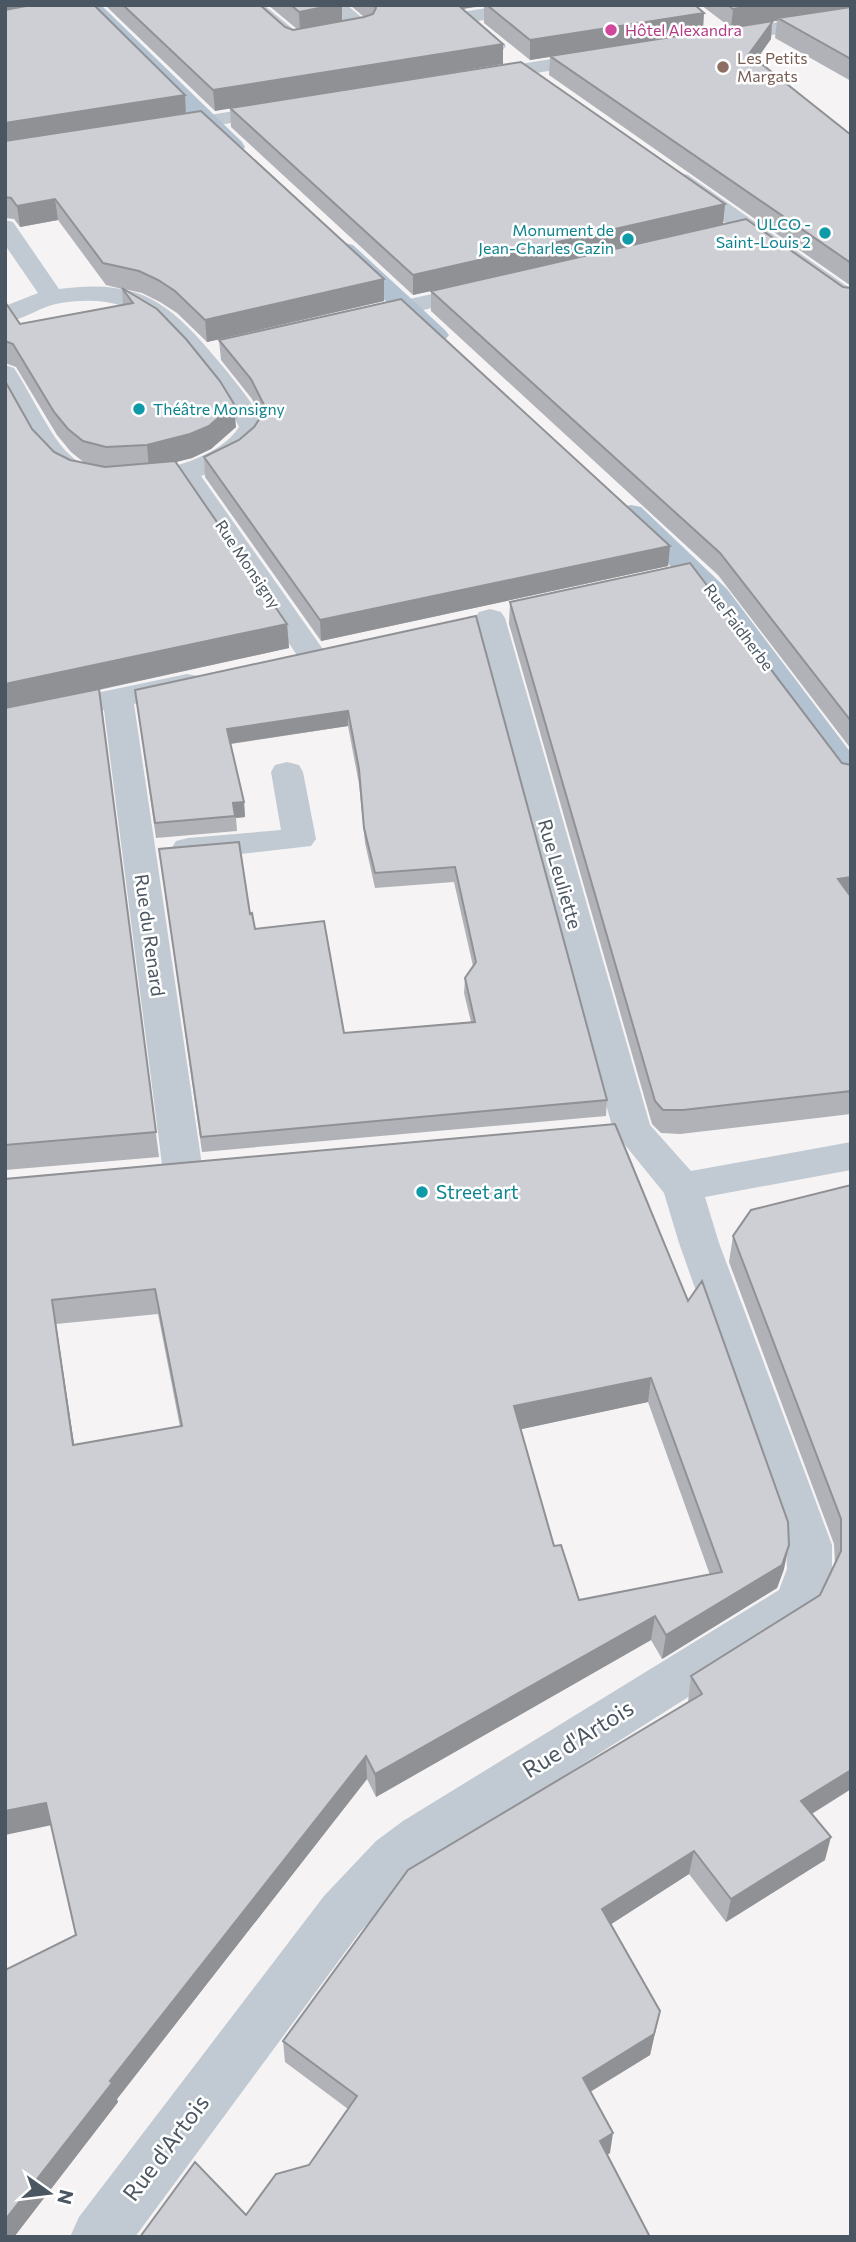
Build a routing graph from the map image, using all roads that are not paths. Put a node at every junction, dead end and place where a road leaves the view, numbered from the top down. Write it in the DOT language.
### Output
graph roads {
  1 [pos="252,5"];
  2 [pos="334,5"];
  3 [pos="543,5"];
  4 [pos="90,6"];
  5 [pos="66,10"];
  6 [pos="454,12"];
  7 [pos="851,17"];
  8 [pos="702,31"];
  9 [pos="618,54"];
  10 [pos="524,69"];
  11 [pos="451,81"];
  12 [pos="546,86"];
  13 [pos="303,106"];
  14 [pos="208,121"];
  15 [pos="147,131"];
  16 [pos="248,159"];
  17 [pos="656,163"];
  18 [pos="748,228"];
  19 [pos="10,234"];
  20 [pos="722,234"];
  21 [pos="334,239"];
  22 [pos="498,286"];
  23 [pos="53,297"];
  24 [pos="851,299"];
  25 [pos="405,307"];
  26 [pos="5,316"];
  27 [pos="341,322"];
  28 [pos="456,353"];
  29 [pos="5,373"];
  30 [pos="184,471"];
  31 [pos="615,499"];
  32 [pos="695,572"];
  33 [pos="657,581"];
  34 [pos="489,618"];
  35 [pos="313,655"];
  36 [pos="209,678"];
  37 [pos="118,698"];
  38 [pos="5,722"];
  39 [pos="286,772"];
  40 [pos="851,776"];
  41 [pos="139,853"];
  42 [pos="851,1156"];
  43 [pos="224,1168"];
  44 [pos="183,1172"];
  45 [pos="142,1176"];
  46 [pos="682,1187"];
  47 [pos="99,2237"];
  1 -- 2 [label="street"];
  3 -- 6 [label="street"];
  4 -- 5 [label="street"];
  4 -- 14 [label="main road"];
  6 -- 10 [label="street"];
  7 -- 8 [label="street"];
  9 -- 10 [label="street"];
  10 -- 11 [label="street"];
  10 -- 12 [label="street"];
  13 -- 14 [label="street"];
  14 -- 15 [label="street"];
  14 -- 16 [label="main road"];
  17 -- 18 [label="street"];
  18 -- 20 [label="street"];
  18 -- 24 [label="street"];
  19 -- 23 [label="street"];
  21 -- 25 [label="main road"];
  22 -- 25 [label="street"];
  23 -- 26 [label="street"];
  23 -- 30 [label="street"];
  25 -- 27 [label="street"];
  25 -- 28 [label="main road"];
  29 -- 30 [label="street"];
  30 -- 35 [label="street, Rue Monsigny"];
  31 -- 32 [label="main road, Rue Faidherbe"];
  32 -- 33 [label="street"];
  32 -- 40 [label="main road, Rue Faidherbe"];
  34 -- 46 [label="street, Rue Leuliette"];
  36 -- 37 [label="street"];
  37 -- 38 [label="street"];
  37 -- 41 [label="street, Rue du Renard"];
  39 -- 41 [label="street"];
  41 -- 44 [label="street, Rue du Renard"];
  42 -- 46 [label="street"];
  43 -- 44 [label="street"];
  44 -- 45 [label="street"];
  46 -- 47 [label="street, Rue d'Artois"];
}
